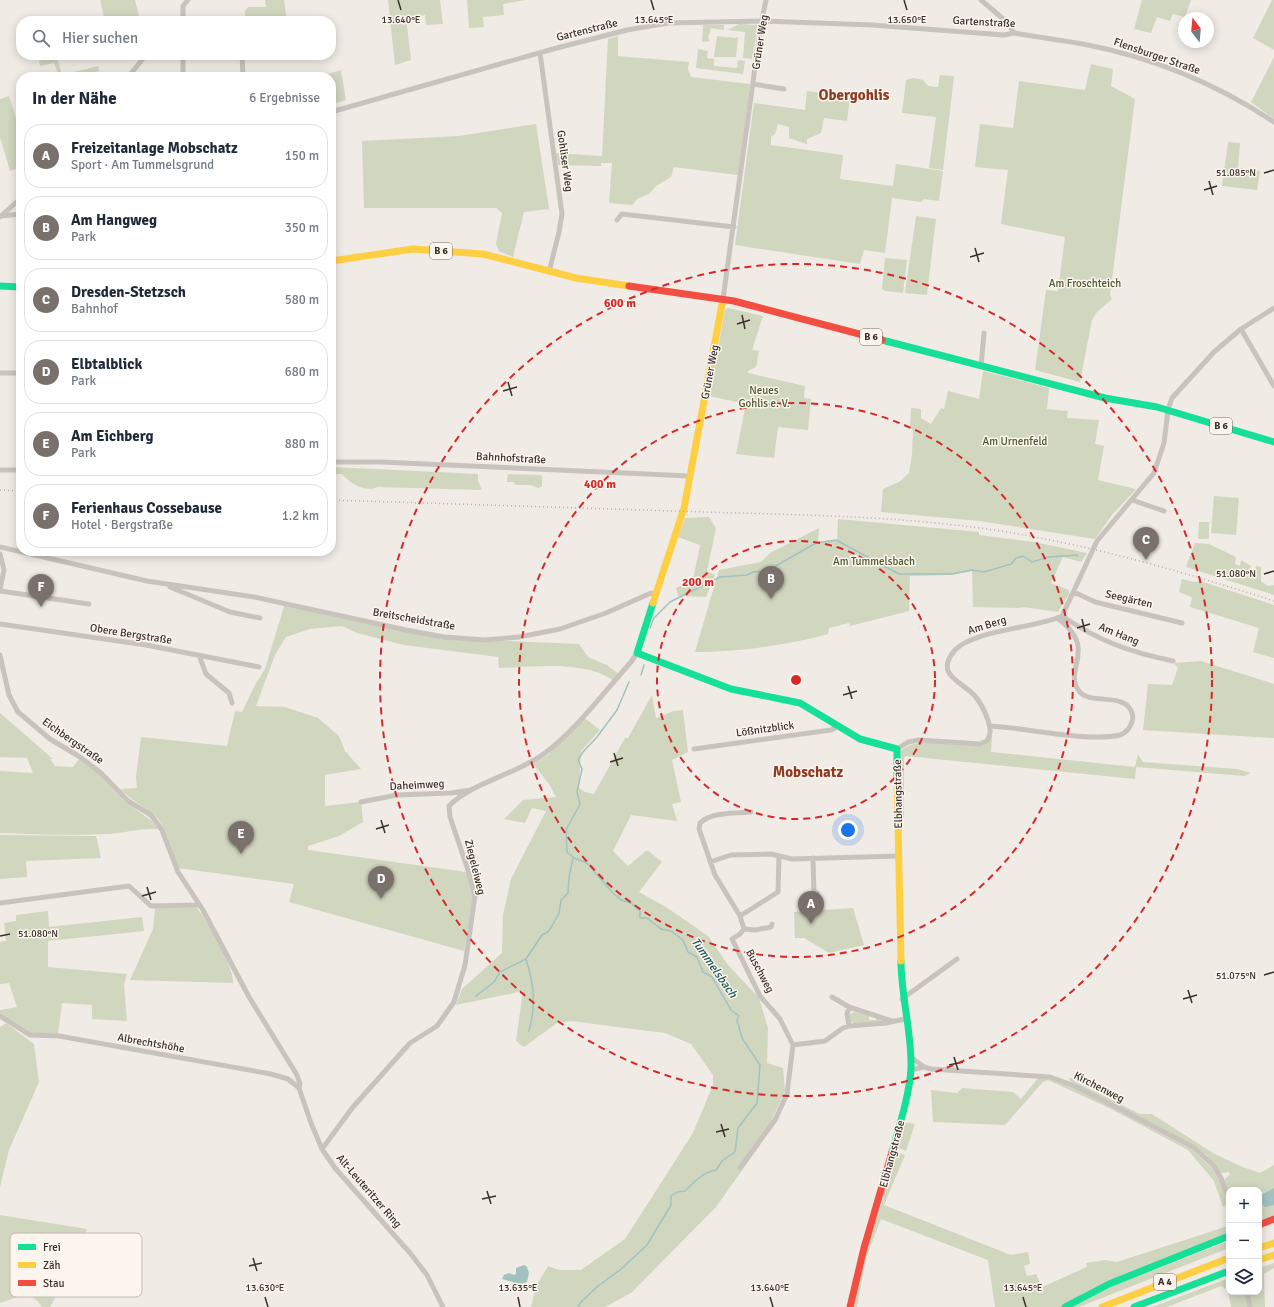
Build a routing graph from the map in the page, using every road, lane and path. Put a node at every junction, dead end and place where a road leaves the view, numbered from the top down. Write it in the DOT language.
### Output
graph roads {
  1 [pos="188,0"];
  2 [pos="766,0"];
  3 [pos="981,0"];
  4 [pos="183,16"];
  5 [pos="763,21"];
  6 [pos="1014,33"];
  7 [pos="1024,35"];
  8 [pos="540,53"];
  9 [pos="142,60"];
  10 [pos="183,60"];
  11 [pos="242,60"];
  12 [pos="132,72"];
  13 [pos="183,72"];
  14 [pos="243,72"];
  15 [pos="753,84"];
  16 [pos="784,89"];
  17 [pos="336,111"];
  18 [pos="1274,122"];
  19 [pos="16,202"];
  20 [pos="16,214"];
  21 [pos="1,216"];
  22 [pos="617,220"];
  23 [pos="734,227"];
  24 [pos="336,260"];
  25 [pos="549,272"];
  26 [pos="0,286"];
  27 [pos="16,287"];
  28 [pos="723,299"];
  29 [pos="1274,308"];
  30 [pos="1241,329"];
  31 [pos="984,333"];
  32 [pos="981,366"];
  33 [pos="0,373"];
  34 [pos="16,373"];
  35 [pos="1274,386"];
  36 [pos="1168,410"];
  37 [pos="1274,442"];
  38 [pos="336,462"];
  39 [pos="0,470"];
  40 [pos="16,470"];
  41 [pos="690,476"];
  42 [pos="1132,500"];
  43 [pos="1164,511"];
  44 [pos="0,547"];
  45 [pos="16,551"];
  46 [pos="0,554"];
  47 [pos="40,556"];
  48 [pos="164,584"];
  49 [pos="0,590"];
  50 [pos="1074,592"];
  51 [pos="655,594"];
  52 [pos="89,604"];
  53 [pos="1059,617"];
  54 [pos="260,618"];
  55 [pos="1182,623"];
  56 [pos="0,624"];
  57 [pos="636,654"];
  58 [pos="0,655"];
  59 [pos="199,656"];
  60 [pos="1173,661"];
  61 [pos="259,667"];
  62 [pos="232,703"];
  63 [pos="838,726"];
  64 [pos="990,726"];
  65 [pos="694,749"];
  66 [pos="897,749"];
  67 [pos="474,789"];
  68 [pos="360,802"];
  69 [pos="751,812"];
  70 [pos="778,856"];
  71 [pos="899,856"];
  72 [pos="813,858"];
  73 [pos="710,862"];
  74 [pos="817,893"];
  75 [pos="0,903"];
  76 [pos="199,905"];
  77 [pos="740,916"];
  78 [pos="772,924"];
  79 [pos="744,929"];
  80 [pos="225,955"];
  81 [pos="957,960"];
  82 [pos="832,997"];
  83 [pos="902,998"];
  84 [pos="849,1007"];
  85 [pos="0,1016"];
  86 [pos="905,1019"];
  87 [pos="892,1021"];
  88 [pos="849,1026"];
  89 [pos="793,1045"];
  90 [pos="912,1058"];
  91 [pos="924,1067"];
  92 [pos="911,1070"];
  93 [pos="299,1088"];
  94 [pos="322,1150"];
  95 [pos="740,1168"];
  96 [pos="1226,1191"];
  97 [pos="1274,1219"];
  98 [pos="1262,1224"];
  99 [pos="1226,1237"];
  100 [pos="1274,1243"];
  101 [pos="1262,1247"];
  102 [pos="1274,1255"];
  103 [pos="1226,1259"];
  104 [pos="1262,1259"];
  105 [pos="1226,1272"];
  106 [pos="1248,1295"];
  107 [pos="444,1307"];
  108 [pos="850,1307"];
  109 [pos="1065,1307"];
  110 [pos="1102,1307"];
  111 [pos="1134,1307"];
  112 [pos="1250,1307"];
  1 -- 4 [label="street"];
  2 -- 5 [label="street, Grüner Weg"];
  3 -- 6 [label="street"];
  5 -- 6 [label="street, Gartenstraße"];
  5 -- 8 [label="street, Gartenstraße"];
  5 -- 15 [label="street, Grüner Weg"];
  6 -- 7 [label="street, Gartenstraße"];
  7 -- 18 [label="street, Flensburger Straße"];
  8 -- 17 [label="street, Gartenstraße"];
  8 -- 25 [label="street, Gohliser Weg"];
  9 -- 12 [label="street"];
  10 -- 13 [label="street"];
  11 -- 14 [label="street"];
  15 -- 16 [label="street, Grüner Weg"];
  15 -- 23 [label="street, Grüner Weg"];
  19 -- 21 [label="street"];
  20 -- 21 [label="street"];
  22 -- 23 [label="street"];
  23 -- 28 [label="street, Grüner Weg"];
  24 -- 25 [label="main road, B 6"];
  25 -- 28 [label="main road, B 6"];
  26 -- 27 [label="main road"];
  28 -- 32 [label="main road, B 6"];
  28 -- 41 [label="main road, Grüner Weg"];
  29 -- 30 [label="street"];
  30 -- 35 [label="street"];
  30 -- 36 [label="street"];
  31 -- 32 [label="street"];
  32 -- 36 [label="main road, B 6"];
  33 -- 34 [label="street"];
  36 -- 37 [label="main road, B 6"];
  36 -- 42 [label="street"];
  38 -- 41 [label="street, Bahnhofstraße"];
  39 -- 40 [label="street"];
  41 -- 51 [label="main road, Grüner Weg"];
  42 -- 43 [label="street"];
  42 -- 50 [label="street"];
  44 -- 45 [label="street, Breitscheidstraße"];
  46 -- 49 [label="street"];
  47 -- 48 [label="street, Breitscheidstraße"];
  48 -- 51 [label="street, Breitscheidstraße"];
  48 -- 54 [label="street, Breitscheidstraße"];
  49 -- 52 [label="street"];
  50 -- 53 [label="street"];
  50 -- 55 [label="street, Seegärten"];
  51 -- 57 [label="main road, Grüner Weg"];
  53 -- 60 [label="street, Am Hang"];
  53 -- 64 [label="street, Am Berg"];
  53 -- 64 [label="street"];
  56 -- 59 [label="street, Obere Bergstraße"];
  57 -- 63 [label="main road, Elbhangstraße"];
  57 -- 67 [label="street, Ziegeleiweg"];
  58 -- 76 [label="street, Eichbergstraße"];
  59 -- 61 [label="street, Obere Bergstraße"];
  59 -- 62 [label="street"];
  63 -- 65 [label="street, Lößnitzblick"];
  63 -- 66 [label="main road, Elbhangstraße"];
  64 -- 66 [label="street"];
  66 -- 71 [label="main road, Elbhangstraße"];
  67 -- 68 [label="street, Daheimweg"];
  67 -- 94 [label="street, Ziegeleiweg"];
  69 -- 73 [label="street"];
  70 -- 72 [label="street"];
  70 -- 73 [label="street"];
  70 -- 77 [label="street"];
  71 -- 72 [label="street"];
  71 -- 83 [label="main road, Elbhangstraße"];
  72 -- 74 [label="street"];
  73 -- 77 [label="street"];
  75 -- 76 [label="street"];
  76 -- 80 [label="street, Eichbergstraße"];
  77 -- 79 [label="street"];
  78 -- 79 [label="street"];
  79 -- 89 [label="street, Buschweg"];
  80 -- 93 [label="street, Alt-Leuteritzer Ring"];
  81 -- 83 [label="street"];
  82 -- 84 [label="street"];
  83 -- 86 [label="main road, Elbhangstraße"];
  84 -- 87 [label="street"];
  84 -- 88 [label="street"];
  85 -- 93 [label="street, Albrechtshöhe"];
  86 -- 87 [label="street"];
  86 -- 90 [label="main road, Elbhangstraße"];
  87 -- 88 [label="street"];
  88 -- 89 [label="street"];
  89 -- 95 [label="street"];
  90 -- 91 [label="street"];
  90 -- 92 [label="main road, Elbhangstraße"];
  91 -- 92 [label="street, Kirchenweg"];
  91 -- 96 [label="street, Kirchenweg"];
  92 -- 108 [label="main road, Elbhangstraße"];
  93 -- 94 [label="street, Alt-Leuteritzer Ring"];
  94 -- 107 [label="street, Alt-Leuteritzer Ring"];
  97 -- 98 [label="main road"];
  99 -- 109 [label="main road"];
  100 -- 101 [label="main road"];
  102 -- 104 [label="main road"];
  103 -- 110 [label="main road, A 4"];
  105 -- 111 [label="main road, A 4"];
  106 -- 112 [label="street"];
}
